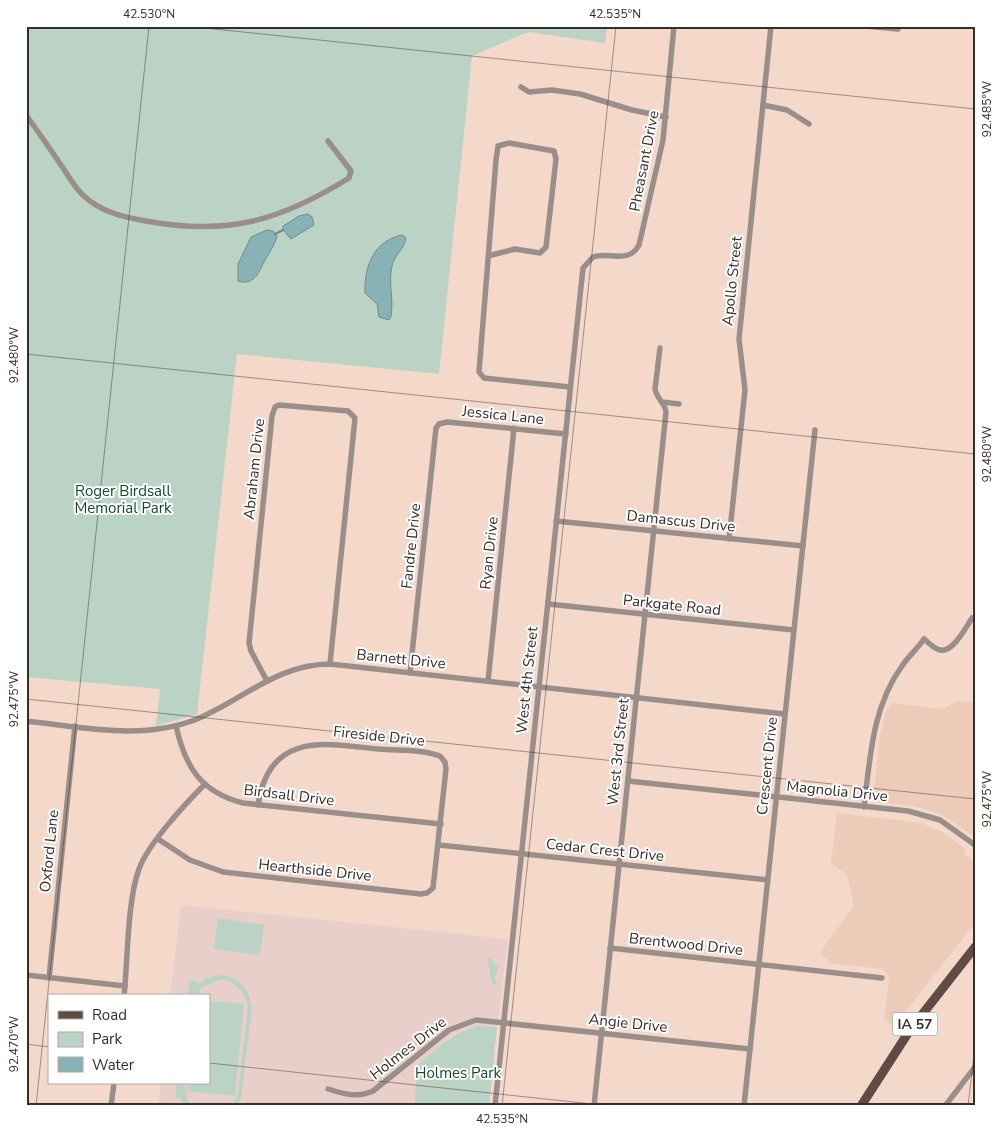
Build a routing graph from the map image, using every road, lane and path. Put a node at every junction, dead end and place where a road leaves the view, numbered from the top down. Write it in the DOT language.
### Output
graph roads {
  1 [pos="674,26"];
  2 [pos="771,26"];
  3 [pos="865,26"];
  4 [pos="898,29"];
  5 [pos="521,87"];
  6 [pos="763,105"];
  7 [pos="26,115"];
  8 [pos="666,117"];
  9 [pos="809,124"];
  10 [pos="328,141"];
  11 [pos="488,256"];
  12 [pos="589,259"];
  13 [pos="660,348"];
  14 [pos="570,386"];
  15 [pos="662,402"];
  16 [pos="679,404"];
  17 [pos="439,424"];
  18 [pos="514,428"];
  19 [pos="815,430"];
  20 [pos="566,434"];
  21 [pos="556,521"];
  22 [pos="654,531"];
  23 [pos="729,539"];
  24 [pos="803,546"];
  25 [pos="548,604"];
  26 [pos="645,614"];
  27 [pos="972,618"];
  28 [pos="794,630"];
  29 [pos="330,664"];
  30 [pos="410,672"];
  31 [pos="267,681"];
  32 [pos="488,681"];
  33 [pos="539,687"];
  34 [pos="637,697"];
  35 [pos="785,714"];
  36 [pos="26,721"];
  37 [pos="75,726"];
  38 [pos="176,726"];
  39 [pos="628,781"];
  40 [pos="205,784"];
  41 [pos="776,798"];
  42 [pos="258,805"];
  43 [pos="864,807"];
  44 [pos="441,824"];
  45 [pos="158,839"];
  46 [pos="439,845"];
  47 [pos="975,845"];
  48 [pos="521,854"];
  49 [pos="619,864"];
  50 [pos="768,880"];
  51 [pos="975,947"];
  52 [pos="610,948"];
  53 [pos="759,965"];
  54 [pos="26,976"];
  55 [pos="49,978"];
  56 [pos="882,978"];
  57 [pos="125,986"];
  58 [pos="124,994"];
  59 [pos="504,1022"];
  60 [pos="602,1033"];
  61 [pos="750,1049"];
  62 [pos="975,1067"];
  63 [pos="114,1084"];
  64 [pos="328,1089"];
  65 [pos="111,1106"];
  66 [pos="495,1106"];
  67 [pos="594,1106"];
  68 [pos="744,1106"];
  69 [pos="861,1106"];
  70 [pos="945,1106"];
  1 -- 8 [label="street, Pheasant Drive"];
  2 -- 6 [label="street, Apollo Street"];
  3 -- 4 [label="street"];
  5 -- 8 [label="street"];
  6 -- 9 [label="street"];
  6 -- 23 [label="street, Apollo Street"];
  7 -- 10 [label="street"];
  8 -- 12 [label="street, Pheasant Drive"];
  11 -- 11 [label="street"];
  11 -- 14 [label="street"];
  12 -- 14 [label="street, West 4th Street"];
  13 -- 15 [label="street, West 3rd Street"];
  14 -- 20 [label="street, West 4th Street"];
  15 -- 16 [label="street"];
  15 -- 22 [label="street, West 3rd Street"];
  17 -- 18 [label="street, Jessica Lane"];
  17 -- 30 [label="street, Fandre Drive"];
  18 -- 20 [label="street, Jessica Lane"];
  18 -- 32 [label="street, Ryan Drive"];
  19 -- 24 [label="street, Crescent Drive"];
  20 -- 21 [label="street, West 4th Street"];
  21 -- 22 [label="street, Damascus Drive"];
  21 -- 25 [label="street, West 4th Street"];
  22 -- 23 [label="street, Damascus Drive"];
  22 -- 26 [label="street, West 3rd Street"];
  23 -- 24 [label="street, Damascus Drive"];
  24 -- 28 [label="street, Crescent Drive"];
  25 -- 26 [label="street, Parkgate Road"];
  25 -- 33 [label="street, West 4th Street"];
  26 -- 28 [label="street, Parkgate Road"];
  26 -- 34 [label="street, West 3rd Street"];
  27 -- 43 [label="street"];
  28 -- 35 [label="street, Crescent Drive"];
  29 -- 30 [label="street, Barnett Drive"];
  29 -- 31 [label="street, Barnett Drive"];
  29 -- 31 [label="street, Abraham Drive"];
  30 -- 32 [label="street, Barnett Drive"];
  31 -- 38 [label="street, Barnett Drive"];
  32 -- 33 [label="street, Barnett Drive"];
  33 -- 34 [label="street, Barnett Drive"];
  33 -- 48 [label="street, West 4th Street"];
  34 -- 35 [label="street, Barnett Drive"];
  34 -- 39 [label="street, West 3rd Street"];
  35 -- 41 [label="street, Crescent Drive"];
  36 -- 37 [label="street, Barnett Drive"];
  37 -- 38 [label="street, Barnett Drive"];
  37 -- 55 [label="street, Oxford Lane"];
  38 -- 40 [label="street, Birdsall Drive"];
  39 -- 41 [label="street, Magnolia Drive"];
  39 -- 49 [label="street, West 3rd Street"];
  40 -- 42 [label="street, Birdsall Drive"];
  40 -- 45 [label="street"];
  41 -- 43 [label="street, Magnolia Drive"];
  41 -- 50 [label="street, Crescent Drive"];
  42 -- 44 [label="street, Birdsall Drive"];
  42 -- 44 [label="street, Fireside Drive"];
  43 -- 47 [label="street, Magnolia Drive"];
  44 -- 46 [label="street, Fireside Drive"];
  45 -- 46 [label="street, Hearthside Drive"];
  45 -- 57 [label="street"];
  46 -- 48 [label="street, Cedar Crest Drive"];
  48 -- 49 [label="street, Cedar Crest Drive"];
  48 -- 59 [label="street, West 4th Street"];
  49 -- 50 [label="street, Cedar Crest Drive"];
  49 -- 52 [label="street, West 3rd Street"];
  50 -- 53 [label="street, Crescent Drive"];
  51 -- 69 [label="main road, IA 57"];
  52 -- 53 [label="street, Brentwood Drive"];
  52 -- 60 [label="street, West 3rd Street"];
  53 -- 56 [label="street, Brentwood Drive"];
  53 -- 61 [label="street, Crescent Drive"];
  54 -- 55 [label="street"];
  55 -- 57 [label="street"];
  57 -- 58 [label="street"];
  59 -- 60 [label="street, Angie Drive"];
  59 -- 64 [label="street, Holmes Drive"];
  59 -- 66 [label="street, West 4th Street"];
  60 -- 61 [label="street, Angie Drive"];
  60 -- 67 [label="street, West 3rd Street"];
  61 -- 68 [label="street, Crescent Drive"];
  62 -- 70 [label="street"];
  63 -- 65 [label="street"];
}
